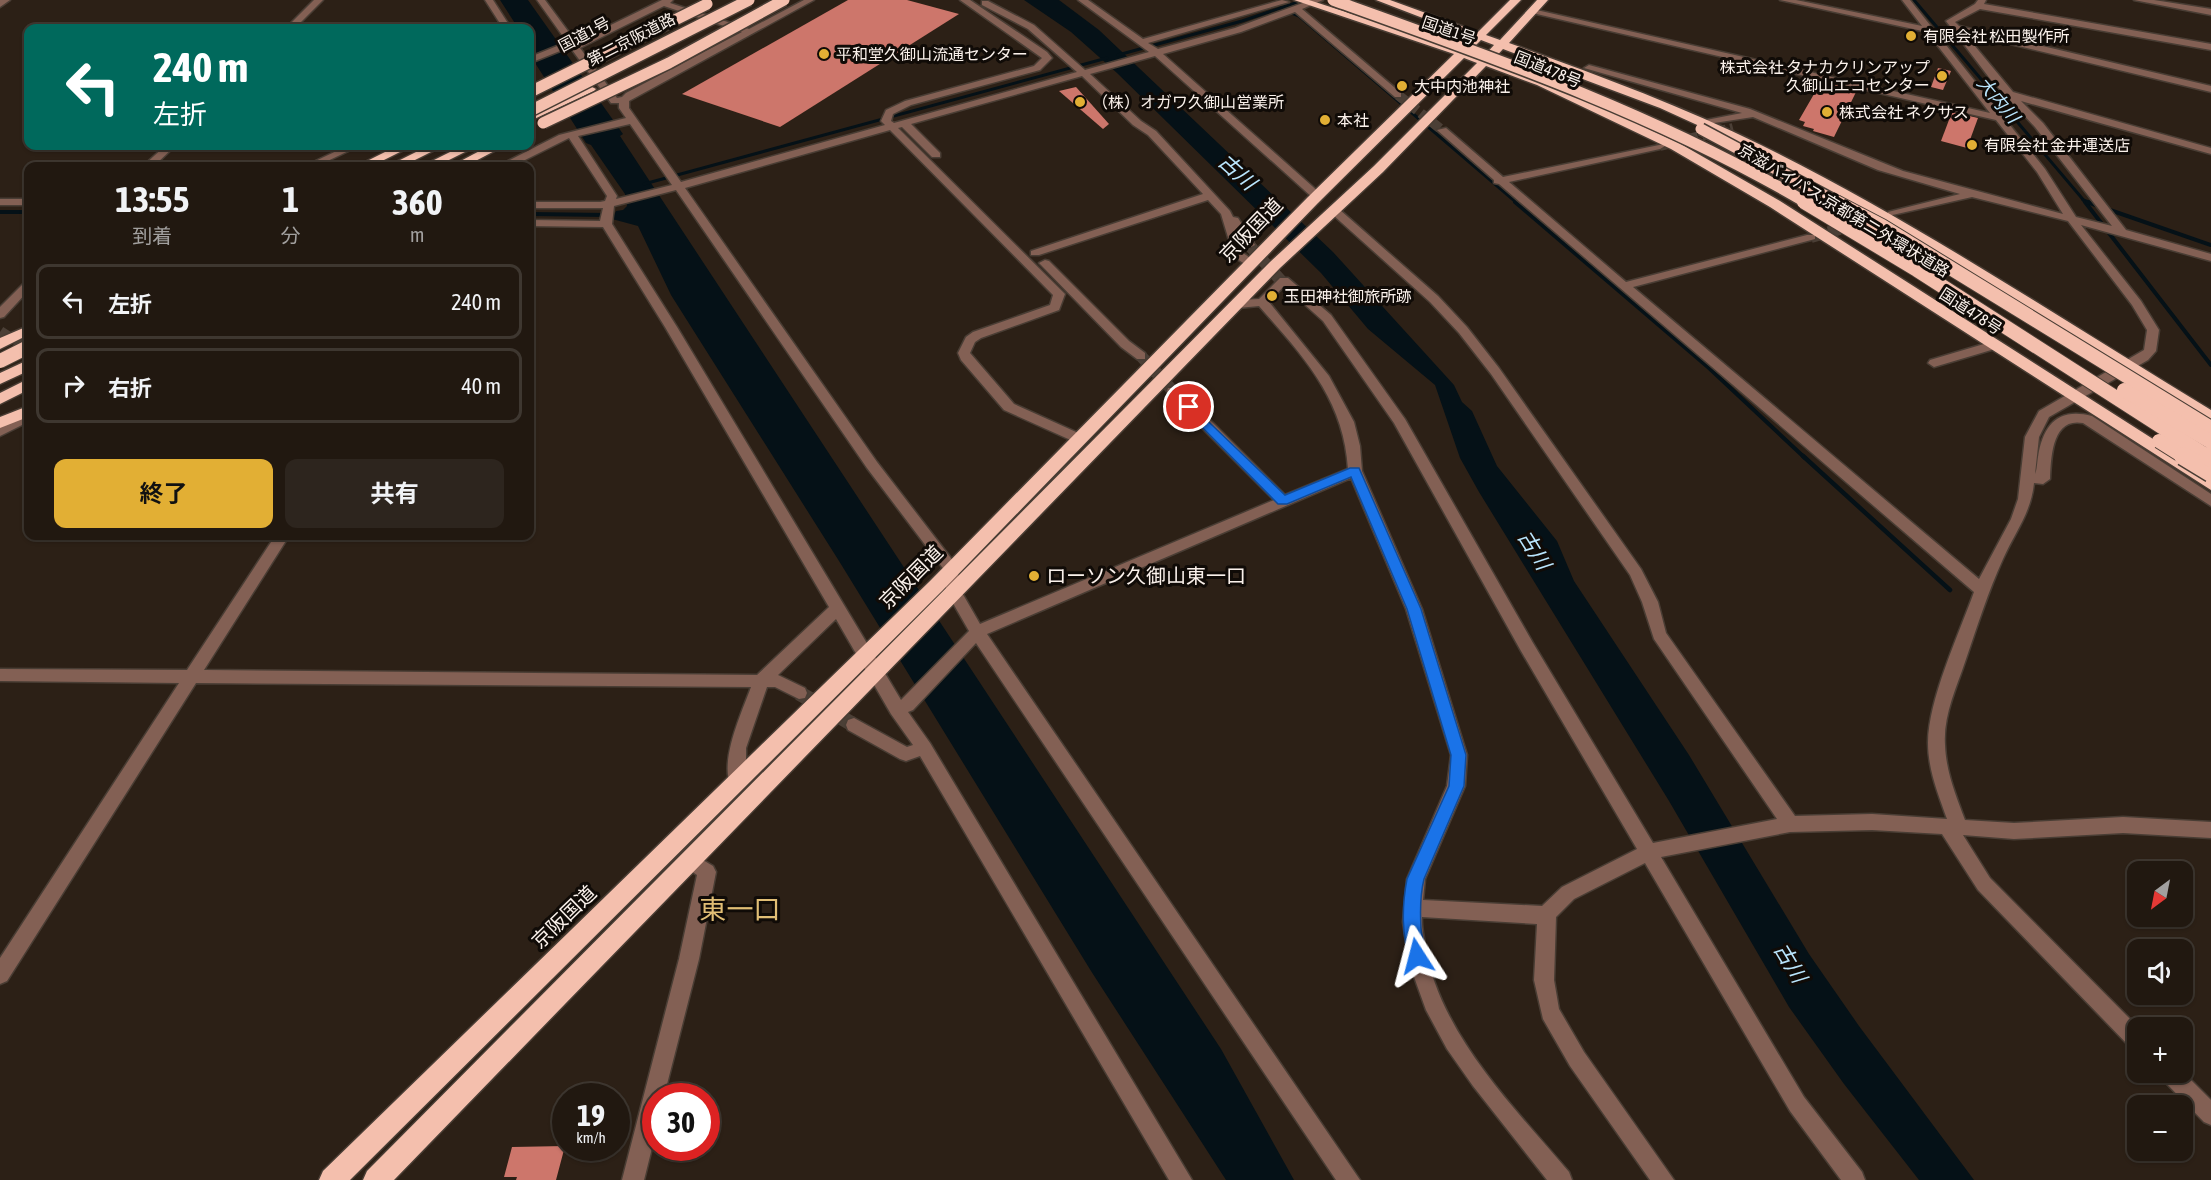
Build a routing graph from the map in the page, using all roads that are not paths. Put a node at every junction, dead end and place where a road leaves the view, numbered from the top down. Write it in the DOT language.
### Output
graph roads {
  1 [pos="6,0"];
  2 [pos="319,0"];
  3 [pos="489,0"];
  4 [pos="541,0"];
  5 [pos="687,0"];
  6 [pos="701,0"];
  7 [pos="714,0"];
  8 [pos="731,0"];
  9 [pos="749,0"];
  10 [pos="772,0"];
  11 [pos="785,0"];
  12 [pos="810,0"];
  13 [pos="964,0"];
  14 [pos="980,0"];
  15 [pos="1082,0"];
  16 [pos="1334,0"];
  17 [pos="1355,0"];
  18 [pos="1381,0"];
  19 [pos="1516,0"];
  20 [pos="1543,0"];
  21 [pos="1784,0"];
  22 [pos="1906,0"];
  23 [pos="2138,0"];
  24 [pos="2196,0"];
  25 [pos="1281,1"];
  26 [pos="666,2"];
  27 [pos="1981,3"];
  28 [pos="0,4"];
  29 [pos="1308,4"];
  30 [pos="2201,10"];
  31 [pos="1532,12"];
  32 [pos="2211,12"];
  33 [pos="1223,20"];
  34 [pos="294,24"];
  35 [pos="504,24"];
  36 [pos="1955,28"];
  37 [pos="1238,30"];
  38 [pos="1929,30"];
  39 [pos="751,32"];
  40 [pos="1478,36"];
  41 [pos="1141,42"];
  42 [pos="570,44"];
  43 [pos="1501,45"];
  44 [pos="2211,47"];
  45 [pos="1466,51"];
  46 [pos="1155,54"];
  47 [pos="534,58"];
  48 [pos="1485,62"];
  49 [pos="579,66"];
  50 [pos="1589,68"];
  51 [pos="628,69"];
  52 [pos="1086,72"];
  53 [pos="534,81"];
  54 [pos="1381,81"];
  55 [pos="2211,89"];
  56 [pos="534,90"];
  57 [pos="2008,93"];
  58 [pos="1398,94"];
  59 [pos="1417,97"];
  60 [pos="534,98"];
  61 [pos="625,100"];
  62 [pos="534,109"];
  63 [pos="1752,114"];
  64 [pos="534,116"];
  65 [pos="1998,118"];
  66 [pos="632,120"];
  67 [pos="1768,120"];
  68 [pos="899,125"];
  69 [pos="1703,126"];
  70 [pos="534,128"];
  71 [pos="1733,128"];
  72 [pos="1442,130"];
  73 [pos="574,135"];
  74 [pos="1660,146"];
  75 [pos="1675,146"];
  76 [pos="166,150"];
  77 [pos="345,150"];
  78 [pos="397,150"];
  79 [pos="419,150"];
  80 [pos="428,150"];
  81 [pos="453,150"];
  82 [pos="462,150"];
  83 [pos="490,150"];
  84 [pos="2211,151"];
  85 [pos="1624,153"];
  86 [pos="152,162"];
  87 [pos="319,162"];
  88 [pos="372,162"];
  89 [pos="395,162"];
  90 [pos="402,162"];
  91 [pos="428,162"];
  92 [pos="437,162"];
  93 [pos="464,162"];
  94 [pos="515,162"];
  95 [pos="1498,181"];
  96 [pos="680,185"];
  97 [pos="1971,194"];
  98 [pos="1209,196"];
  99 [pos="1315,198"];
  100 [pos="0,202"];
  101 [pos="24,202"];
  102 [pos="614,204"];
  103 [pos="534,206"];
  104 [pos="1226,213"];
  105 [pos="1334,214"];
  106 [pos="1892,217"];
  107 [pos="2071,218"];
  108 [pos="605,222"];
  109 [pos="534,223"];
  110 [pos="2121,230"];
  111 [pos="1812,233"];
  112 [pos="1035,253"];
  113 [pos="1254,254"];
  114 [pos="2211,258"];
  115 [pos="1284,284"];
  116 [pos="1624,286"];
  117 [pos="24,289"];
  118 [pos="1262,302"];
  119 [pos="24,304"];
  120 [pos="1238,304"];
  121 [pos="0,314"];
  122 [pos="1329,324"];
  123 [pos="24,332"];
  124 [pos="0,344"];
  125 [pos="1994,345"];
  126 [pos="24,349"];
  127 [pos="1141,356"];
  128 [pos="0,361"];
  129 [pos="1934,363"];
  130 [pos="24,366"];
  131 [pos="2126,367"];
  132 [pos="0,379"];
  133 [pos="24,386"];
  134 [pos="1173,391"];
  135 [pos="2074,398"];
  136 [pos="0,399"];
  137 [pos="24,413"];
  138 [pos="2211,417"];
  139 [pos="24,419"];
  140 [pos="0,423"];
  141 [pos="2211,428"];
  142 [pos="0,432"];
  143 [pos="1080,439"];
  144 [pos="2211,442"];
  145 [pos="2211,458"];
  146 [pos="1354,471"];
  147 [pos="2211,473"];
  148 [pos="2028,478"];
  149 [pos="2211,484"];
  150 [pos="1283,501"];
  151 [pos="2211,501"];
  152 [pos="279,540"];
  153 [pos="952,570"];
  154 [pos="1982,590"];
  155 [pos="946,592"];
  156 [pos="837,608"];
  157 [pos="974,635"];
  158 [pos="875,660"];
  159 [pos="0,675"];
  160 [pos="190,676"];
  161 [pos="761,681"];
  162 [pos="799,693"];
  163 [pos="902,707"];
  164 [pos="854,725"];
  165 [pos="924,748"];
  166 [pos="737,782"];
  167 [pos="1785,825"];
  168 [pos="1953,828"];
  169 [pos="2211,830"];
  170 [pos="1655,851"];
  171 [pos="691,861"];
  172 [pos="1412,908"];
  173 [pos="1547,914"];
  174 [pos="0,975"];
  175 [pos="2127,1030"];
  176 [pos="2180,1083"];
  177 [pos="2211,1115"];
  178 [pos="332,1180"];
  179 [pos="376,1180"];
  180 [pos="633,1180"];
  181 [pos="1182,1180"];
  182 [pos="1349,1180"];
  183 [pos="1561,1180"];
  184 [pos="1663,1180"];
  185 [pos="1854,1180"];
  1 -- 28 [label="street"];
  2 -- 34 [label="street"];
  3 -- 35 [label="street"];
  4 -- 42 [label="street"];
  5 -- 53 [label="highway, 国道1号"];
  6 -- 49 [label="highway, bridge"];
  7 -- 49 [label="highway, bridge"];
  8 -- 60 [label="highway, 第二京阪道路"];
  9 -- 62 [label="highway, 第二京阪道路, bridge"];
  10 -- 51 [label="highway"];
  11 -- 51 [label="highway, bridge"];
  11 -- 70 [label="highway, bridge"];
  12 -- 39 [label="street"];
  13 -- 68 [label="street"];
  14 -- 52 [label="street"];
  15 -- 41 [label="street"];
  16 -- 45 [label="highway, 京滋バイパス;京都第二外環状道路, bridge"];
  17 -- 144 [label="highway, 京滋バイパス;京都第二外環状道路, bridge"];
  18 -- 40 [label="highway, 国道1号"];
  19 -- 40 [label="highway, 京阪国道"];
  20 -- 31 [label="highway, 京阪国道"];
  21 -- 38 [label="street"];
  22 -- 38 [label="street"];
  23 -- 30 [label="street"];
  24 -- 30 [label="street"];
  25 -- 29 [label="street"];
  25 -- 33 [label="street"];
  26 -- 39 [label="street"];
  26 -- 42 [label="street"];
  27 -- 36 [label="street"];
  27 -- 44 [label="street"];
  29 -- 37 [label="street"];
  29 -- 45 [label="highway, 国道1号"];
  29 -- 54 [label="street"];
  30 -- 32 [label="street"];
  31 -- 43 [label="highway, 京阪国道"];
  31 -- 65 [label="street"];
  33 -- 37 [label="street"];
  33 -- 41 [label="street"];
  36 -- 55 [label="street"];
  36 -- 57 [label="street"];
  37 -- 46 [label="street"];
  38 -- 65 [label="street"];
  39 -- 61 [label="street"];
  40 -- 43 [label="highway, 国道1号"];
  40 -- 45 [label="highway, 京阪国道"];
  41 -- 46 [label="street"];
  42 -- 47 [label="street"];
  42 -- 61 [label="street"];
  43 -- 48 [label="highway, 京阪国道"];
  43 -- 69 [label="highway, 国道478号"];
  45 -- 48 [label="highway, 国道1号"];
  45 -- 59 [label="highway, 京阪国道"];
  45 -- 145 [label="highway, 京滋バイパス;京都第二外環状道路, bridge"];
  46 -- 52 [label="street"];
  46 -- 99 [label="street"];
  48 -- 75 [label="highway, 国道478号"];
  48 -- 105 [label="highway, 京阪国道"];
  49 -- 56 [label="highway, bridge"];
  50 -- 63 [label="street"];
  51 -- 64 [label="highway"];
  52 -- 68 [label="street"];
  52 -- 98 [label="street"];
  54 -- 58 [label="street"];
  54 -- 59 [label="street"];
  57 -- 84 [label="street"];
  57 -- 110 [label="street"];
  59 -- 99 [label="highway, 京阪国道"];
  61 -- 66 [label="street"];
  63 -- 67 [label="street"];
  63 -- 69 [label="street"];
  65 -- 107 [label="street"];
  66 -- 73 [label="street"];
  66 -- 96 [label="street"];
  67 -- 71 [label="street"];
  67 -- 97 [label="street"];
  68 -- 96 [label="street"];
  68 -- 112 [label="street"];
  68 -- 143 [label="street"];
  69 -- 106 [label="highway, 国道478号"];
  69 -- 141 [label="highway, bridge"];
  72 -- 95 [label="street"];
  73 -- 94 [label="street"];
  73 -- 102 [label="street"];
  74 -- 85 [label="street"];
  75 -- 85 [label="street"];
  75 -- 111 [label="highway, 国道478号"];
  75 -- 147 [label="highway, bridge"];
  76 -- 86 [label="street"];
  77 -- 87 [label="street"];
  78 -- 88 [label="highway"];
  79 -- 89 [label="highway"];
  80 -- 90 [label="highway"];
  81 -- 91 [label="highway"];
  82 -- 92 [label="highway"];
  83 -- 93 [label="highway"];
  85 -- 95 [label="street"];
  95 -- 116 [label="street"];
  96 -- 102 [label="street"];
  96 -- 153 [label="street"];
  97 -- 106 [label="street"];
  97 -- 107 [label="street"];
  98 -- 104 [label="street"];
  98 -- 112 [label="street"];
  99 -- 113 [label="highway, 京阪国道"];
  100 -- 101 [label="street"];
  102 -- 103 [label="street"];
  102 -- 108 [label="street"];
  104 -- 113 [label="street"];
  104 -- 113 [label="street"];
  105 -- 120 [label="highway, 京阪国道"];
  105 -- 167 [label="street"];
  106 -- 131 [label="highway, 国道478号"];
  107 -- 110 [label="street"];
  107 -- 131 [label="street"];
  108 -- 109 [label="street"];
  108 -- 156 [label="street"];
  110 -- 114 [label="street"];
  111 -- 116 [label="street"];
  111 -- 125 [label="highway, 国道478号"];
  112 -- 127 [label="street"];
  113 -- 143 [label="highway, 京阪国道"];
  115 -- 122 [label="street"];
  116 -- 154 [label="street"];
  117 -- 121 [label="street"];
  118 -- 120 [label="street"];
  118 -- 122 [label="street"];
  118 -- 146 [label="street"];
  119 -- 121 [label="street"];
  120 -- 155 [label="highway, 京阪国道"];
  122 -- 170 [label="street"];
  123 -- 124 [label="highway"];
  125 -- 129 [label="street"];
  125 -- 135 [label="highway, 国道478号"];
  126 -- 128 [label="highway, bridge"];
  130 -- 132 [label="highway"];
  131 -- 135 [label="street"];
  131 -- 138 [label="highway, 国道478号"];
  133 -- 136 [label="highway"];
  134 -- 150 [label="street"];
  135 -- 148 [label="street"];
  135 -- 149 [label="highway, 国道478号"];
  137 -- 140 [label="highway"];
  139 -- 142 [label="street"];
  143 -- 153 [label="highway, 京阪国道"];
  146 -- 150 [label="street"];
  146 -- 172 [label="street"];
  148 -- 151 [label="street"];
  148 -- 154 [label="street"];
  150 -- 157 [label="street"];
  152 -- 160 [label="street"];
  153 -- 155 [label="highway, 京阪国道"];
  154 -- 168 [label="street"];
  155 -- 157 [label="street"];
  155 -- 158 [label="highway, 京阪国道"];
  156 -- 158 [label="street"];
  156 -- 161 [label="street"];
  157 -- 163 [label="street"];
  157 -- 182 [label="street"];
  158 -- 163 [label="street"];
  158 -- 166 [label="highway, 京阪国道"];
  158 -- 171 [label="highway, 京阪国道"];
  159 -- 160 [label="street"];
  160 -- 161 [label="street"];
  160 -- 174 [label="street"];
  161 -- 162 [label="street"];
  161 -- 166 [label="street"];
  163 -- 165 [label="street"];
  164 -- 165 [label="street"];
  165 -- 181 [label="street"];
  166 -- 178 [label="highway, 京阪国道"];
  167 -- 168 [label="street"];
  167 -- 170 [label="street"];
  168 -- 169 [label="street"];
  168 -- 175 [label="street"];
  170 -- 173 [label="street"];
  170 -- 185 [label="street"];
  171 -- 179 [label="highway, 京阪国道"];
  171 -- 180 [label="street"];
  172 -- 173 [label="street"];
  172 -- 183 [label="street"];
  173 -- 184 [label="street"];
  176 -- 177 [label="street"];
}
